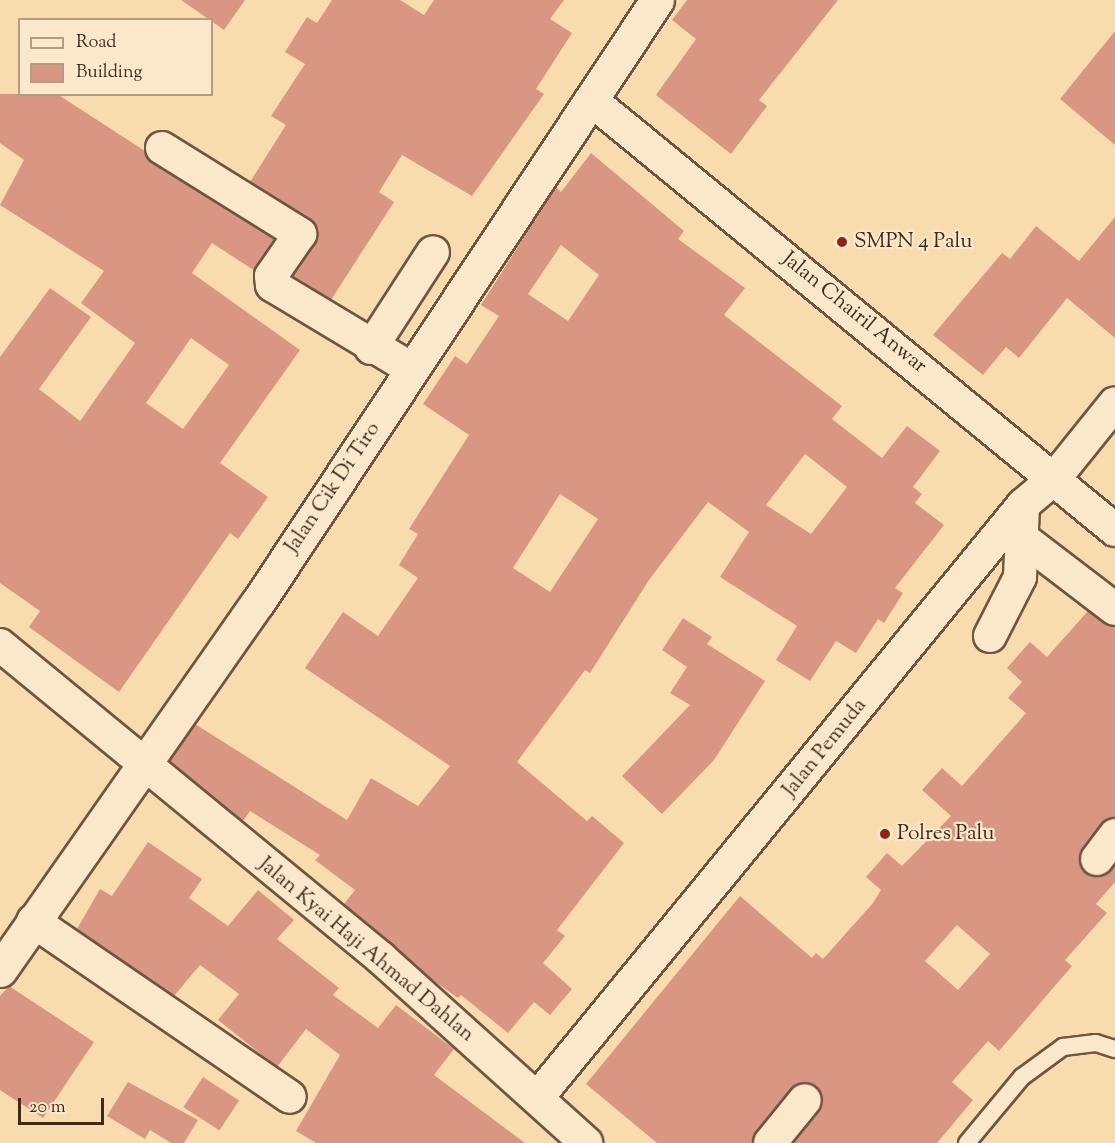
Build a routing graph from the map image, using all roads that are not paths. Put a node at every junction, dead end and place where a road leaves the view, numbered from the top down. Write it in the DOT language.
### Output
graph roads {
  1 [pos="657,0"];
  2 [pos="591,100"];
  3 [pos="162,148"];
  4 [pos="433,252"];
  5 [pos="371,348"];
  6 [pos="412,369"];
  7 [pos="1115,404"];
  8 [pos="1054,479"];
  9 [pos="1023,505"];
  10 [pos="1115,530"];
  11 [pos="1022,538"];
  12 [pos="1115,609"];
  13 [pos="990,636"];
  14 [pos="0,645"];
  15 [pos="141,764"];
  16 [pos="33,921"];
  17 [pos="0,970"];
  18 [pos="1115,1049"];
  19 [pos="290,1097"];
  20 [pos="538,1097"];
  21 [pos="805,1100"];
  22 [pos="586,1143"];
  23 [pos="770,1143"];
  24 [pos="967,1143"];
  1 -- 2 [label="street, Jalan Cik Di Tiro"];
  2 -- 6 [label="street, Jalan Cik Di Tiro"];
  2 -- 8 [label="street, Jalan Chairil Anwar"];
  3 -- 5 [label="street"];
  4 -- 5 [label="street"];
  5 -- 6 [label="street"];
  6 -- 15 [label="street, Jalan Cik Di Tiro"];
  7 -- 8 [label="street, Jalan Pemuda"];
  8 -- 9 [label="street, Jalan Pemuda"];
  8 -- 10 [label="street, Jalan Chairil Anwar"];
  9 -- 11 [label="street"];
  9 -- 20 [label="street, Jalan Pemuda"];
  11 -- 12 [label="street"];
  11 -- 13 [label="street"];
  14 -- 15 [label="street, Jalan Kyai Haji Ahmad Dahlan"];
  15 -- 16 [label="street, Jalan Cik Di Tiro"];
  15 -- 20 [label="street, Jalan Kyai Haji Ahmad Dahlan"];
  16 -- 17 [label="street, Jalan Cik Di Tiro"];
  16 -- 19 [label="street"];
  18 -- 24 [label="lane"];
  20 -- 22 [label="street, Jalan Kyai Haji Ahmad Dahlan"];
  21 -- 23 [label="street"];
}
